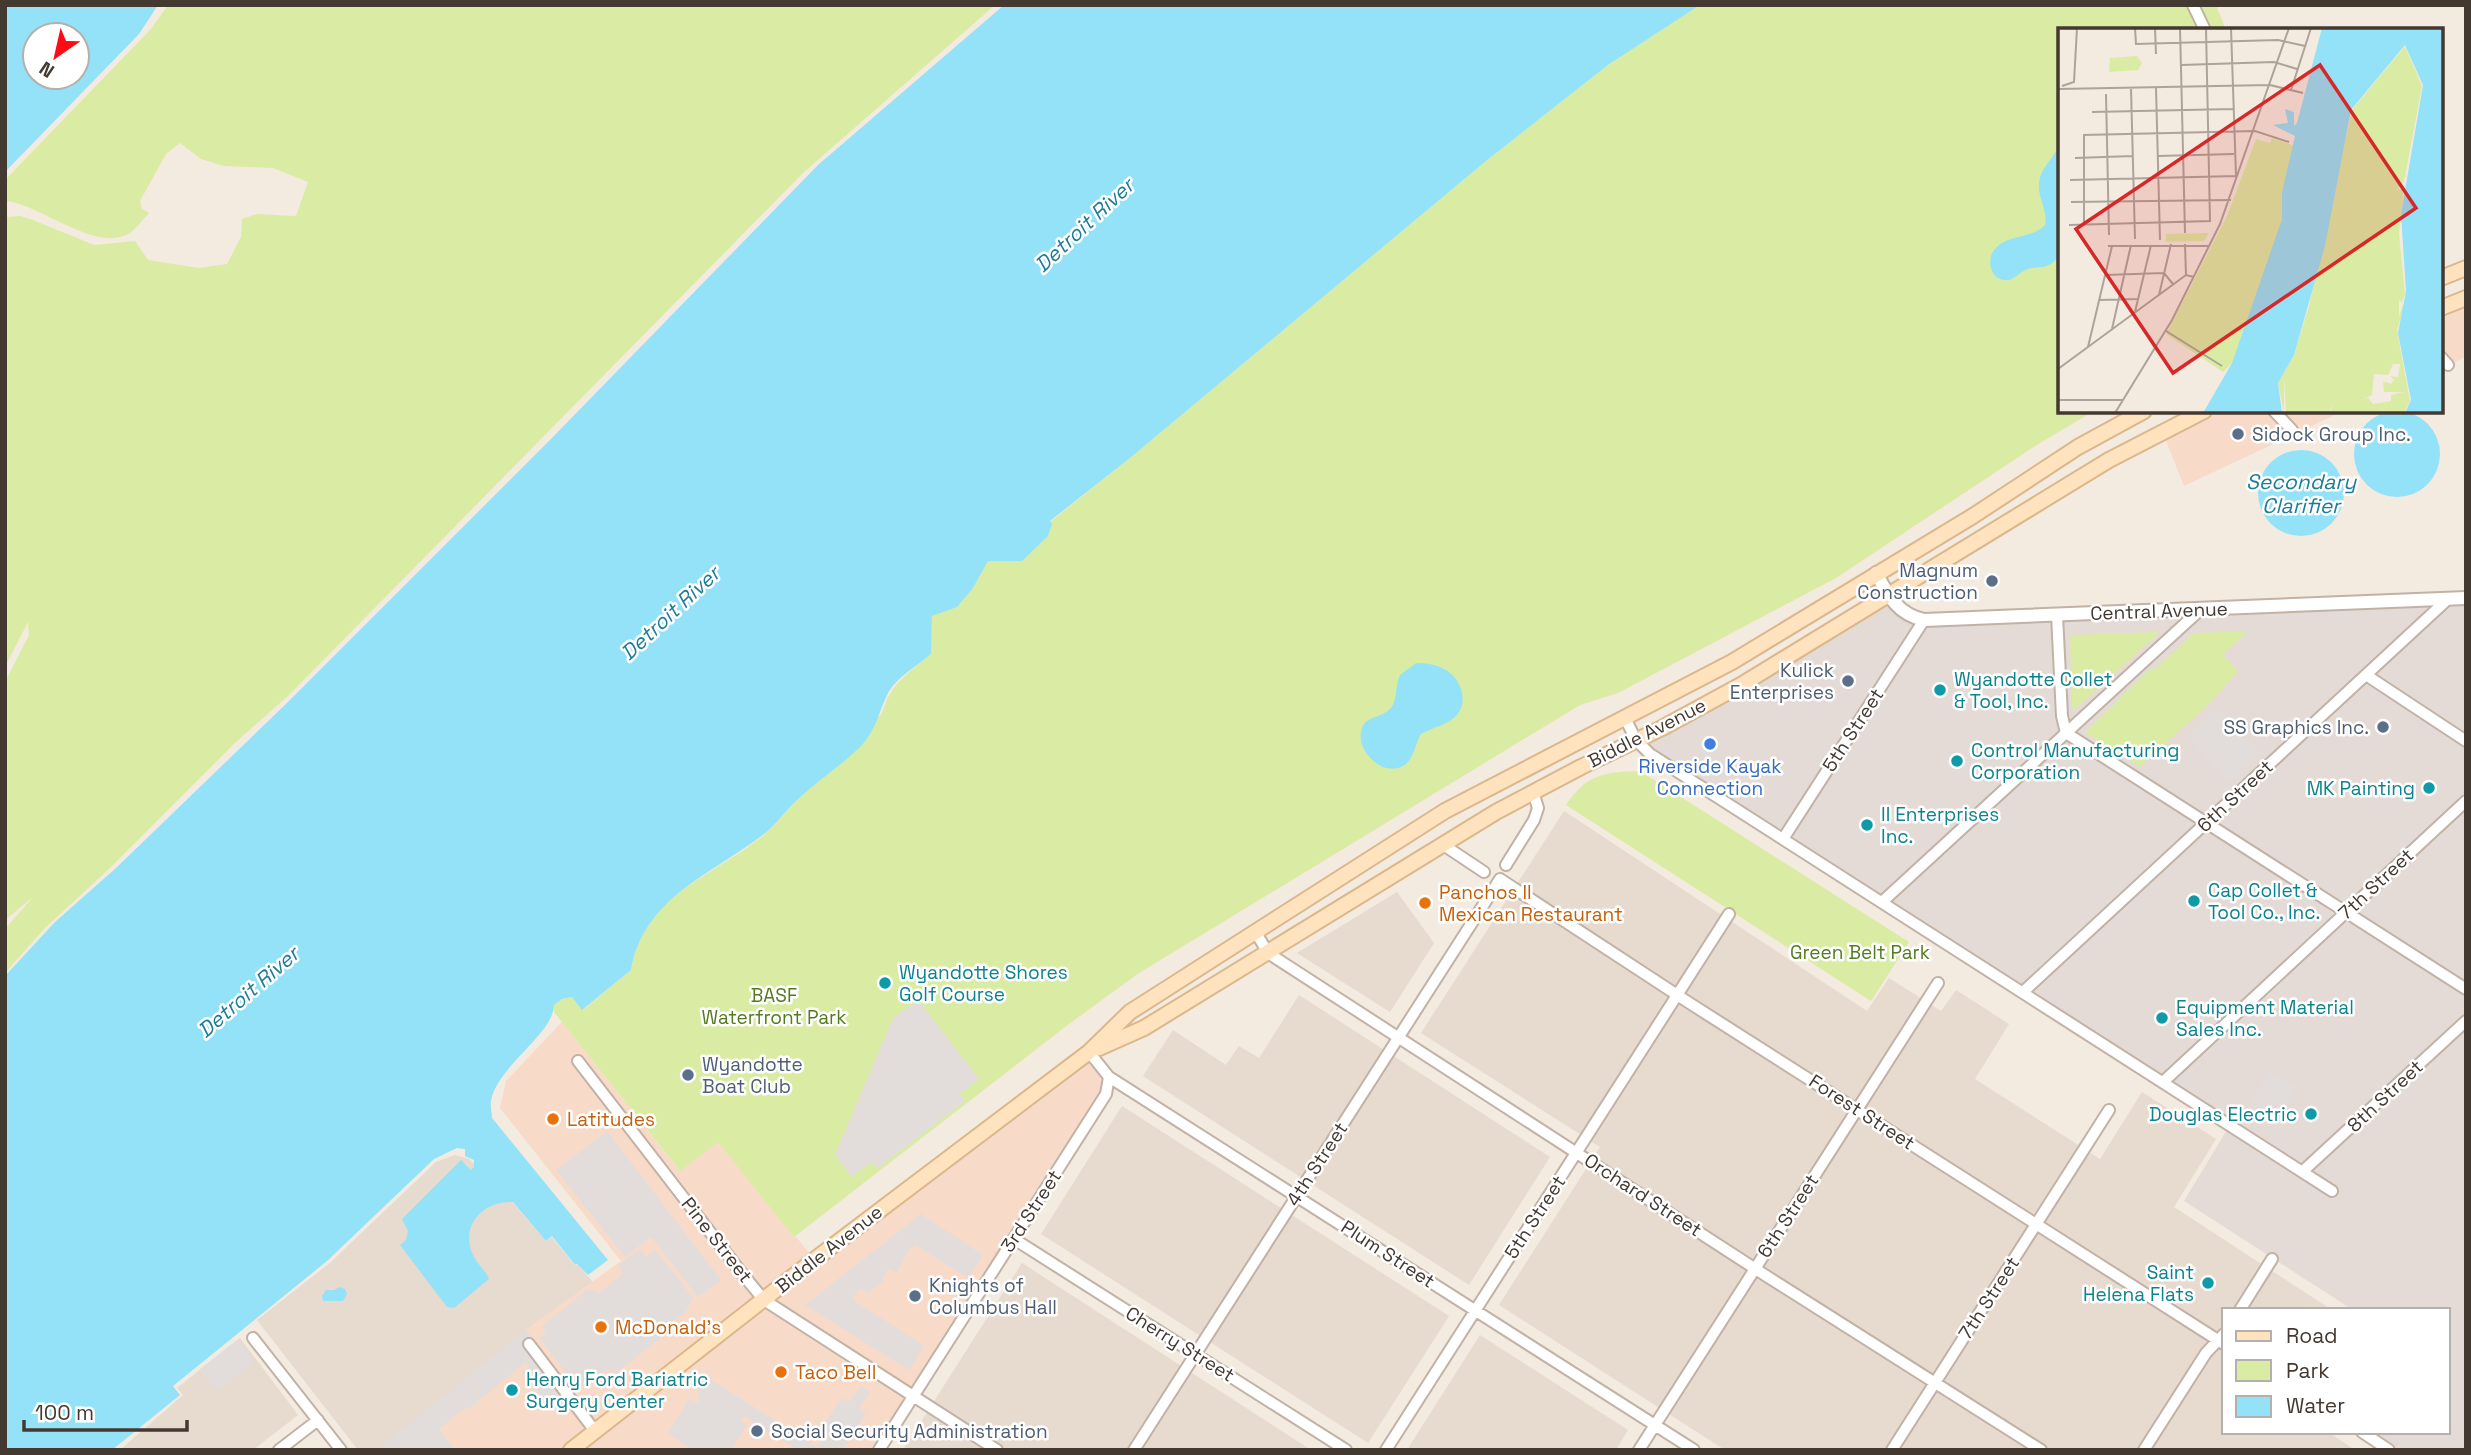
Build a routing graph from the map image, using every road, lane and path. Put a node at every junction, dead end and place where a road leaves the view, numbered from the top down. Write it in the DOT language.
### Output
graph roads {
  1 [pos="2193,5"];
  2 [pos="2204,28"];
  3 [pos="2466,268"];
  4 [pos="2443,277"];
  5 [pos="2466,298"];
  6 [pos="2443,307"];
  7 [pos="2140,413"];
  8 [pos="2200,413"];
  9 [pos="2276,413"];
  10 [pos="2292,430"];
  11 [pos="2095,436"];
  12 [pos="2109,460"];
  13 [pos="1876,572"];
  14 [pos="1888,595"];
  15 [pos="2466,598"];
  16 [pos="2448,599"];
  17 [pos="2201,609"];
  18 [pos="2057,615"];
  19 [pos="1924,620"];
  20 [pos="2366,675"];
  21 [pos="1625,718"];
  22 [pos="2066,733"];
  23 [pos="1636,740"];
  24 [pos="2466,741"];
  25 [pos="1533,792"];
  26 [pos="2466,801"];
  27 [pos="2206,823"];
  28 [pos="1783,839"];
  29 [pos="1442,844"];
  30 [pos="1506,865"];
  31 [pos="1484,872"];
  32 [pos="1500,879"];
  33 [pos="1882,902"];
  34 [pos="2346,912"];
  35 [pos="1729,914"];
  36 [pos="1255,931"];
  37 [pos="1268,953"];
  38 [pos="1938,983"];
  39 [pos="2466,989"];
  40 [pos="2022,992"];
  41 [pos="1677,994"];
  42 [pos="2466,1021"];
  43 [pos="1397,1038"];
  44 [pos="1089,1052"];
  45 [pos="578,1060"];
  46 [pos="1109,1077"];
  47 [pos="2163,1082"];
  48 [pos="1858,1109"];
  49 [pos="2109,1110"];
  50 [pos="1577,1152"];
  51 [pos="2303,1171"];
  52 [pos="2332,1191"];
  53 [pos="1297,1196"];
  54 [pos="2037,1224"];
  55 [pos="1014,1239"];
  56 [pos="2272,1259"];
  57 [pos="1754,1268"];
  58 [pos="764,1300"];
  59 [pos="2241,1308"];
  60 [pos="1476,1310"];
  61 [pos="253,1338"];
  62 [pos="2222,1339"];
  63 [pos="529,1344"];
  64 [pos="1196,1353"];
  65 [pos="1935,1382"];
  66 [pos="913,1396"];
  67 [pos="318,1420"];
  68 [pos="1655,1425"];
  69 [pos="595,1430"];
  70 [pos="2365,1434"];
  71 [pos="279,1450"];
  72 [pos="341,1450"];
  73 [pos="571,1450"];
  74 [pos="879,1450"];
  75 [pos="997,1450"];
  76 [pos="1134,1450"];
  77 [pos="1346,1450"];
  78 [pos="1386,1450"];
  79 [pos="1639,1450"];
  80 [pos="1694,1450"];
  81 [pos="1892,1450"];
  82 [pos="2040,1450"];
  83 [pos="2144,1450"];
  84 [pos="2389,1450"];
  1 -- 2 [label="street"];
  3 -- 4 [label="main road"];
  5 -- 6 [label="main road"];
  7 -- 11 [label="main road, Biddle Avenue"];
  8 -- 12 [label="main road, Biddle Avenue"];
  9 -- 10 [label="street"];
  11 -- 12 [label="main road"];
  11 -- 13 [label="main road, Biddle Avenue"];
  12 -- 14 [label="main road, Biddle Avenue"];
  13 -- 14 [label="street"];
  13 -- 21 [label="main road, Biddle Avenue"];
  14 -- 19 [label="street"];
  14 -- 23 [label="main road, Biddle Avenue"];
  15 -- 16 [label="street, Central Avenue"];
  16 -- 17 [label="street, Central Avenue"];
  16 -- 20 [label="street, 6th Street"];
  17 -- 18 [label="street, Central Avenue"];
  17 -- 22 [label="street"];
  18 -- 19 [label="street, Central Avenue"];
  18 -- 22 [label="street"];
  19 -- 28 [label="street, 5th Street"];
  20 -- 24 [label="street"];
  20 -- 27 [label="street, 6th Street"];
  21 -- 23 [label="street"];
  21 -- 36 [label="main road, Biddle Avenue"];
  22 -- 27 [label="street"];
  22 -- 33 [label="street"];
  23 -- 25 [label="main road, Biddle Avenue"];
  23 -- 28 [label="street"];
  25 -- 29 [label="main road, Biddle Avenue"];
  25 -- 30 [label="street"];
  26 -- 34 [label="street, 7th Street"];
  27 -- 34 [label="street"];
  27 -- 40 [label="street, 6th Street"];
  28 -- 33 [label="street"];
  29 -- 31 [label="street"];
  29 -- 37 [label="main road, Biddle Avenue"];
  32 -- 41 [label="street, Forest Street"];
  32 -- 43 [label="street, 4th Street"];
  33 -- 40 [label="street"];
  34 -- 39 [label="street"];
  34 -- 47 [label="street, 7th Street"];
  35 -- 41 [label="street, 5th Street"];
  36 -- 37 [label="street, Orchard Street"];
  36 -- 44 [label="main road, Biddle Avenue"];
  37 -- 43 [label="street, Orchard Street"];
  37 -- 44 [label="main road, Biddle Avenue"];
  38 -- 48 [label="street, 6th Street"];
  40 -- 47 [label="street"];
  41 -- 48 [label="street, Forest Street"];
  41 -- 50 [label="street, 5th Street"];
  42 -- 51 [label="street, 8th Street"];
  43 -- 50 [label="street, Orchard Street"];
  43 -- 53 [label="street, 4th Street"];
  44 -- 46 [label="street, Plum Street"];
  44 -- 58 [label="main road, Biddle Avenue"];
  45 -- 58 [label="street, Pine Street"];
  46 -- 53 [label="street, Plum Street"];
  46 -- 55 [label="street, 3rd Street"];
  47 -- 51 [label="street"];
  48 -- 54 [label="street, Forest Street"];
  48 -- 57 [label="street, 6th Street"];
  49 -- 54 [label="street, 7th Street"];
  50 -- 57 [label="street, Orchard Street"];
  50 -- 60 [label="street, 5th Street"];
  51 -- 52 [label="street"];
  53 -- 60 [label="street, Plum Street"];
  53 -- 64 [label="street, 4th Street"];
  54 -- 62 [label="street, Forest Street"];
  54 -- 65 [label="street, 7th Street"];
  55 -- 64 [label="street, Cherry Street"];
  55 -- 66 [label="street, 3rd Street"];
  56 -- 59 [label="street"];
  57 -- 65 [label="street, Orchard Street"];
  57 -- 68 [label="street, 6th Street"];
  58 -- 66 [label="street, Pine Street"];
  58 -- 69 [label="main road, Biddle Avenue"];
  60 -- 68 [label="street, Plum Street"];
  60 -- 78 [label="street, 5th Street"];
  61 -- 67 [label="street"];
  62 -- 83 [label="street"];
  63 -- 69 [label="street"];
  64 -- 76 [label="street, 4th Street"];
  64 -- 77 [label="street, Cherry Street"];
  65 -- 81 [label="street, 7th Street"];
  65 -- 82 [label="street, Orchard Street"];
  66 -- 74 [label="street, 3rd Street"];
  66 -- 75 [label="street, Pine Street"];
  67 -- 71 [label="street"];
  67 -- 72 [label="street"];
  68 -- 79 [label="street, 6th Street"];
  68 -- 80 [label="street, Plum Street"];
  69 -- 73 [label="main road, Biddle Avenue"];
  70 -- 84 [label="street"];
}
